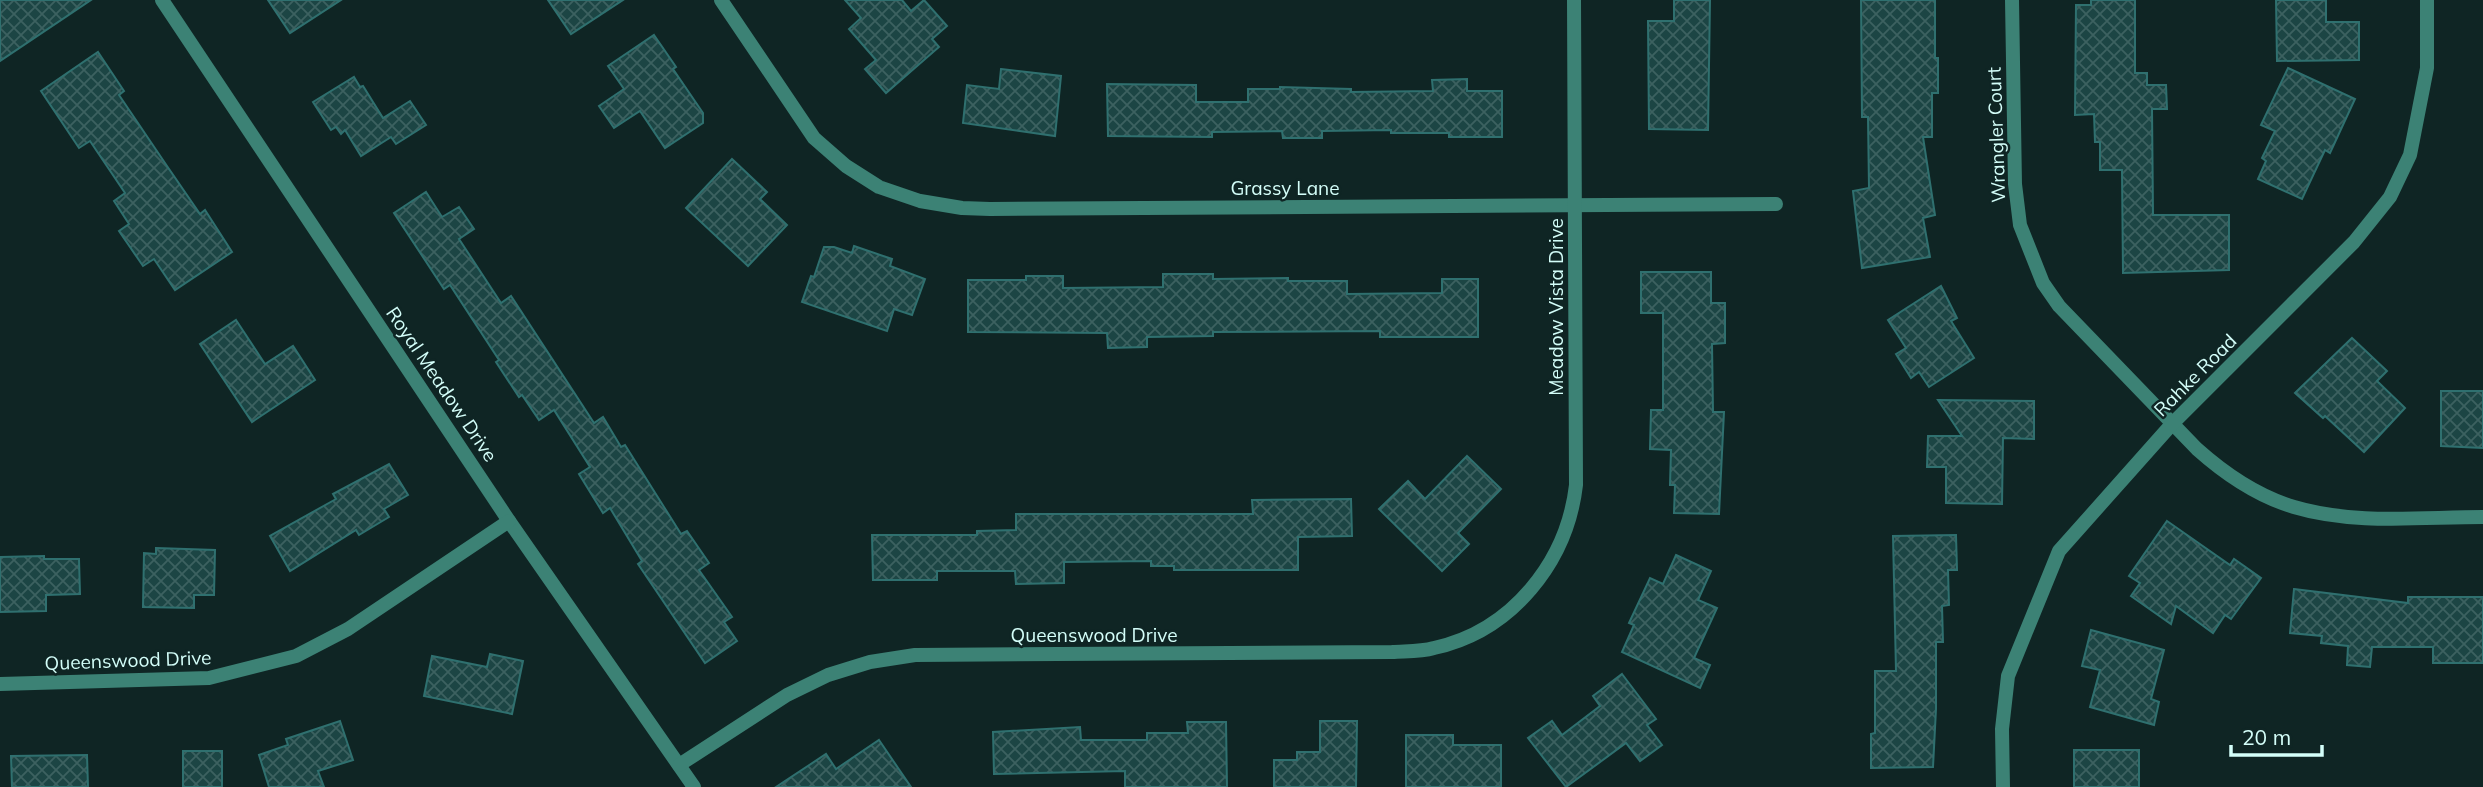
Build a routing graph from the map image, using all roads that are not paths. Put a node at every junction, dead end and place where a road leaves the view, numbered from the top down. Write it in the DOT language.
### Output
graph roads {
  1 [pos="162,0"];
  2 [pos="721,0"];
  3 [pos="1574,0"];
  4 [pos="2012,0"];
  5 [pos="2427,0"];
  6 [pos="1776,204"];
  7 [pos="1574,205"];
  8 [pos="2172,424"];
  9 [pos="2483,517"];
  10 [pos="509,521"];
  11 [pos="1522,598"];
  12 [pos="0,684"];
  13 [pos="679,765"];
  14 [pos="694,787"];
  15 [pos="2003,787"];
  1 -- 10 [label="street, Royal Meadow Drive"];
  2 -- 7 [label="street, Grassy Lane"];
  3 -- 7 [label="street, Meadow Vista Drive"];
  4 -- 8 [label="street, Wrangler Court"];
  5 -- 8 [label="street, Rahke Road"];
  6 -- 7 [label="street, Grassy Lane"];
  7 -- 11 [label="street, Meadow Vista Drive"];
  8 -- 9 [label="street, Wrangler Court"];
  8 -- 15 [label="street, Rahke Road"];
  10 -- 12 [label="street, Queenswood Drive"];
  10 -- 13 [label="street, Royal Meadow Drive"];
  11 -- 13 [label="street, Queenswood Drive"];
  13 -- 14 [label="street, Royal Meadow Drive"];
}
